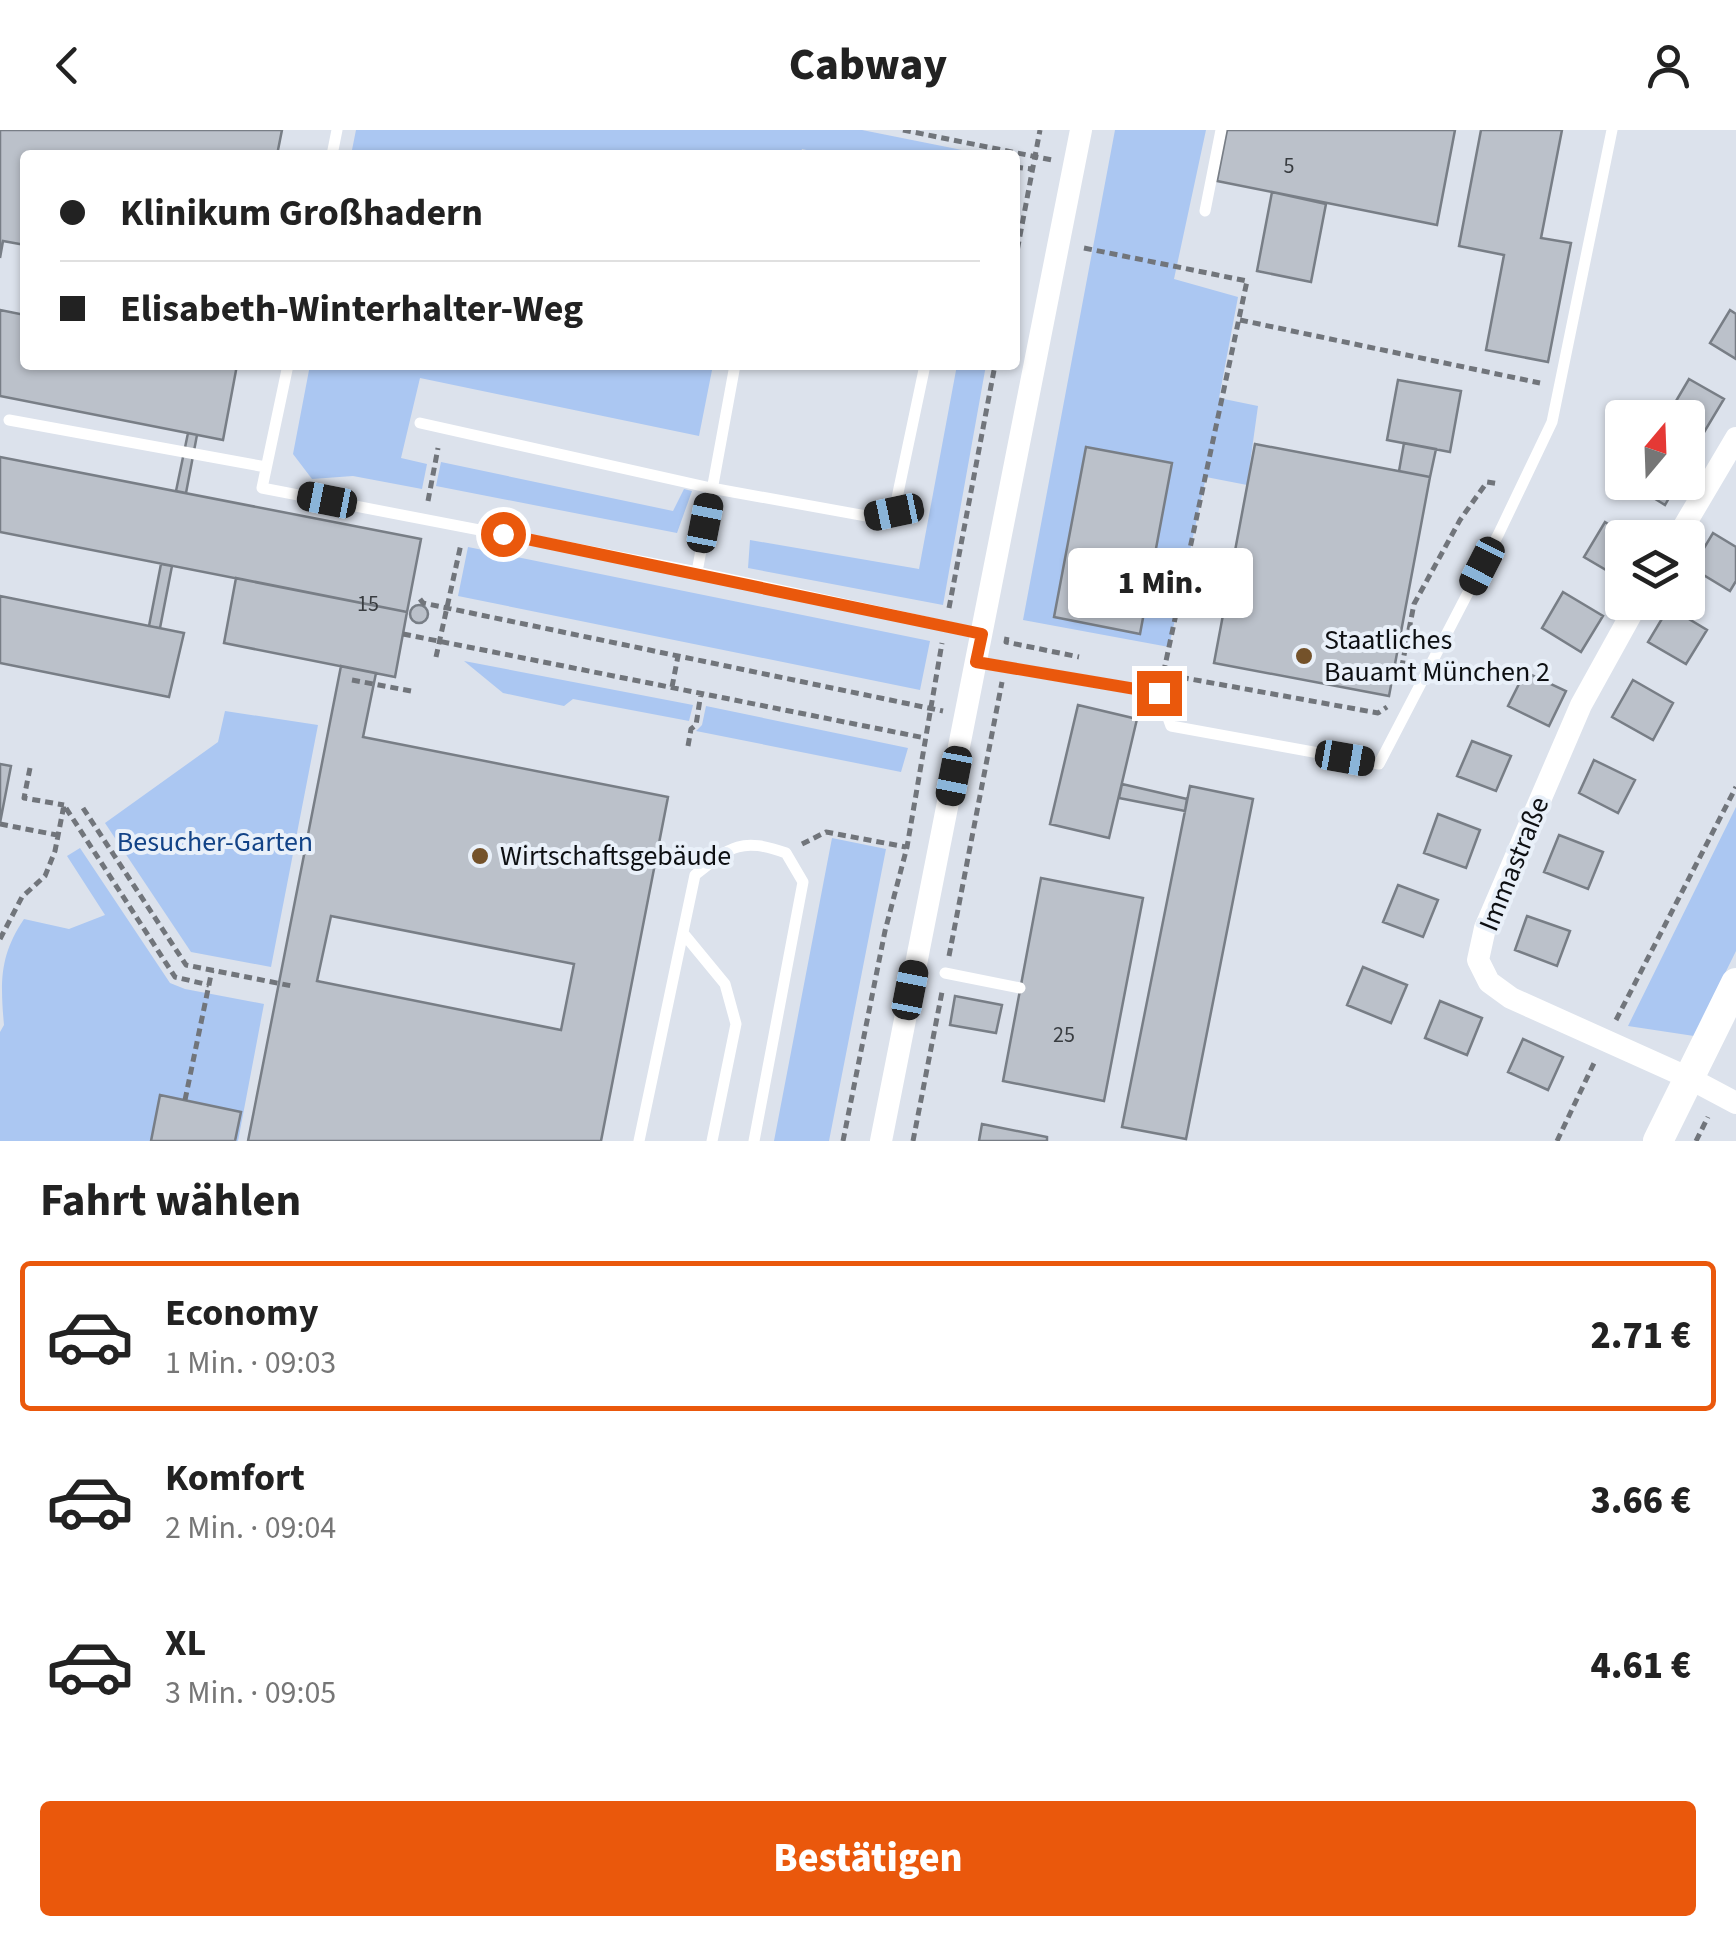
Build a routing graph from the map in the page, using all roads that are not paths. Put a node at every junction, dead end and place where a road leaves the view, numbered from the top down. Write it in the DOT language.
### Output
graph roads {
  1 [pos="1081,130"];
  2 [pos="1222,130"];
  3 [pos="1612,130"];
  4 [pos="1205,211"];
  5 [pos="287,370"];
  6 [pos="734,370"];
  7 [pos="924,370"];
  8 [pos="9,420"];
  9 [pos="420,423"];
  10 [pos="1736,438"];
  11 [pos="266,467"];
  12 [pos="711,488"];
  13 [pos="1688,520"];
  14 [pos="697,572"];
  15 [pos="1628,620"];
  16 [pos="982,634"];
  17 [pos="976,662"];
  18 [pos="683,933"];
  19 [pos="946,973"];
  20 [pos="1736,983"];
  21 [pos="1020,988"];
  22 [pos="1689,1078"];
  23 [pos="1736,1103"];
  24 [pos="639,1141"];
  25 [pos="712,1141"];
  26 [pos="754,1141"];
  27 [pos="880,1141"];
  28 [pos="1658,1141"];
  1 -- 16 [label="street"];
  2 -- 4 [label="lane"];
  3 -- 17 [label="lane"];
  5 -- 11 [label="lane"];
  6 -- 12 [label="lane"];
  7 -- 12 [label="lane"];
  8 -- 11 [label="lane"];
  9 -- 12 [label="lane"];
  10 -- 13 [label="street"];
  11 -- 14 [label="lane"];
  12 -- 14 [label="lane"];
  14 -- 16 [label="lane"];
  15 -- 22 [label="street, Immastraße"];
  16 -- 17 [label="street"];
  17 -- 27 [label="street"];
  18 -- 24 [label="lane"];
  18 -- 25 [label="lane"];
  18 -- 26 [label="lane"];
  19 -- 21 [label="lane"];
  20 -- 22 [label="street"];
  22 -- 23 [label="street, Immastraße"];
  22 -- 28 [label="street"];
}
